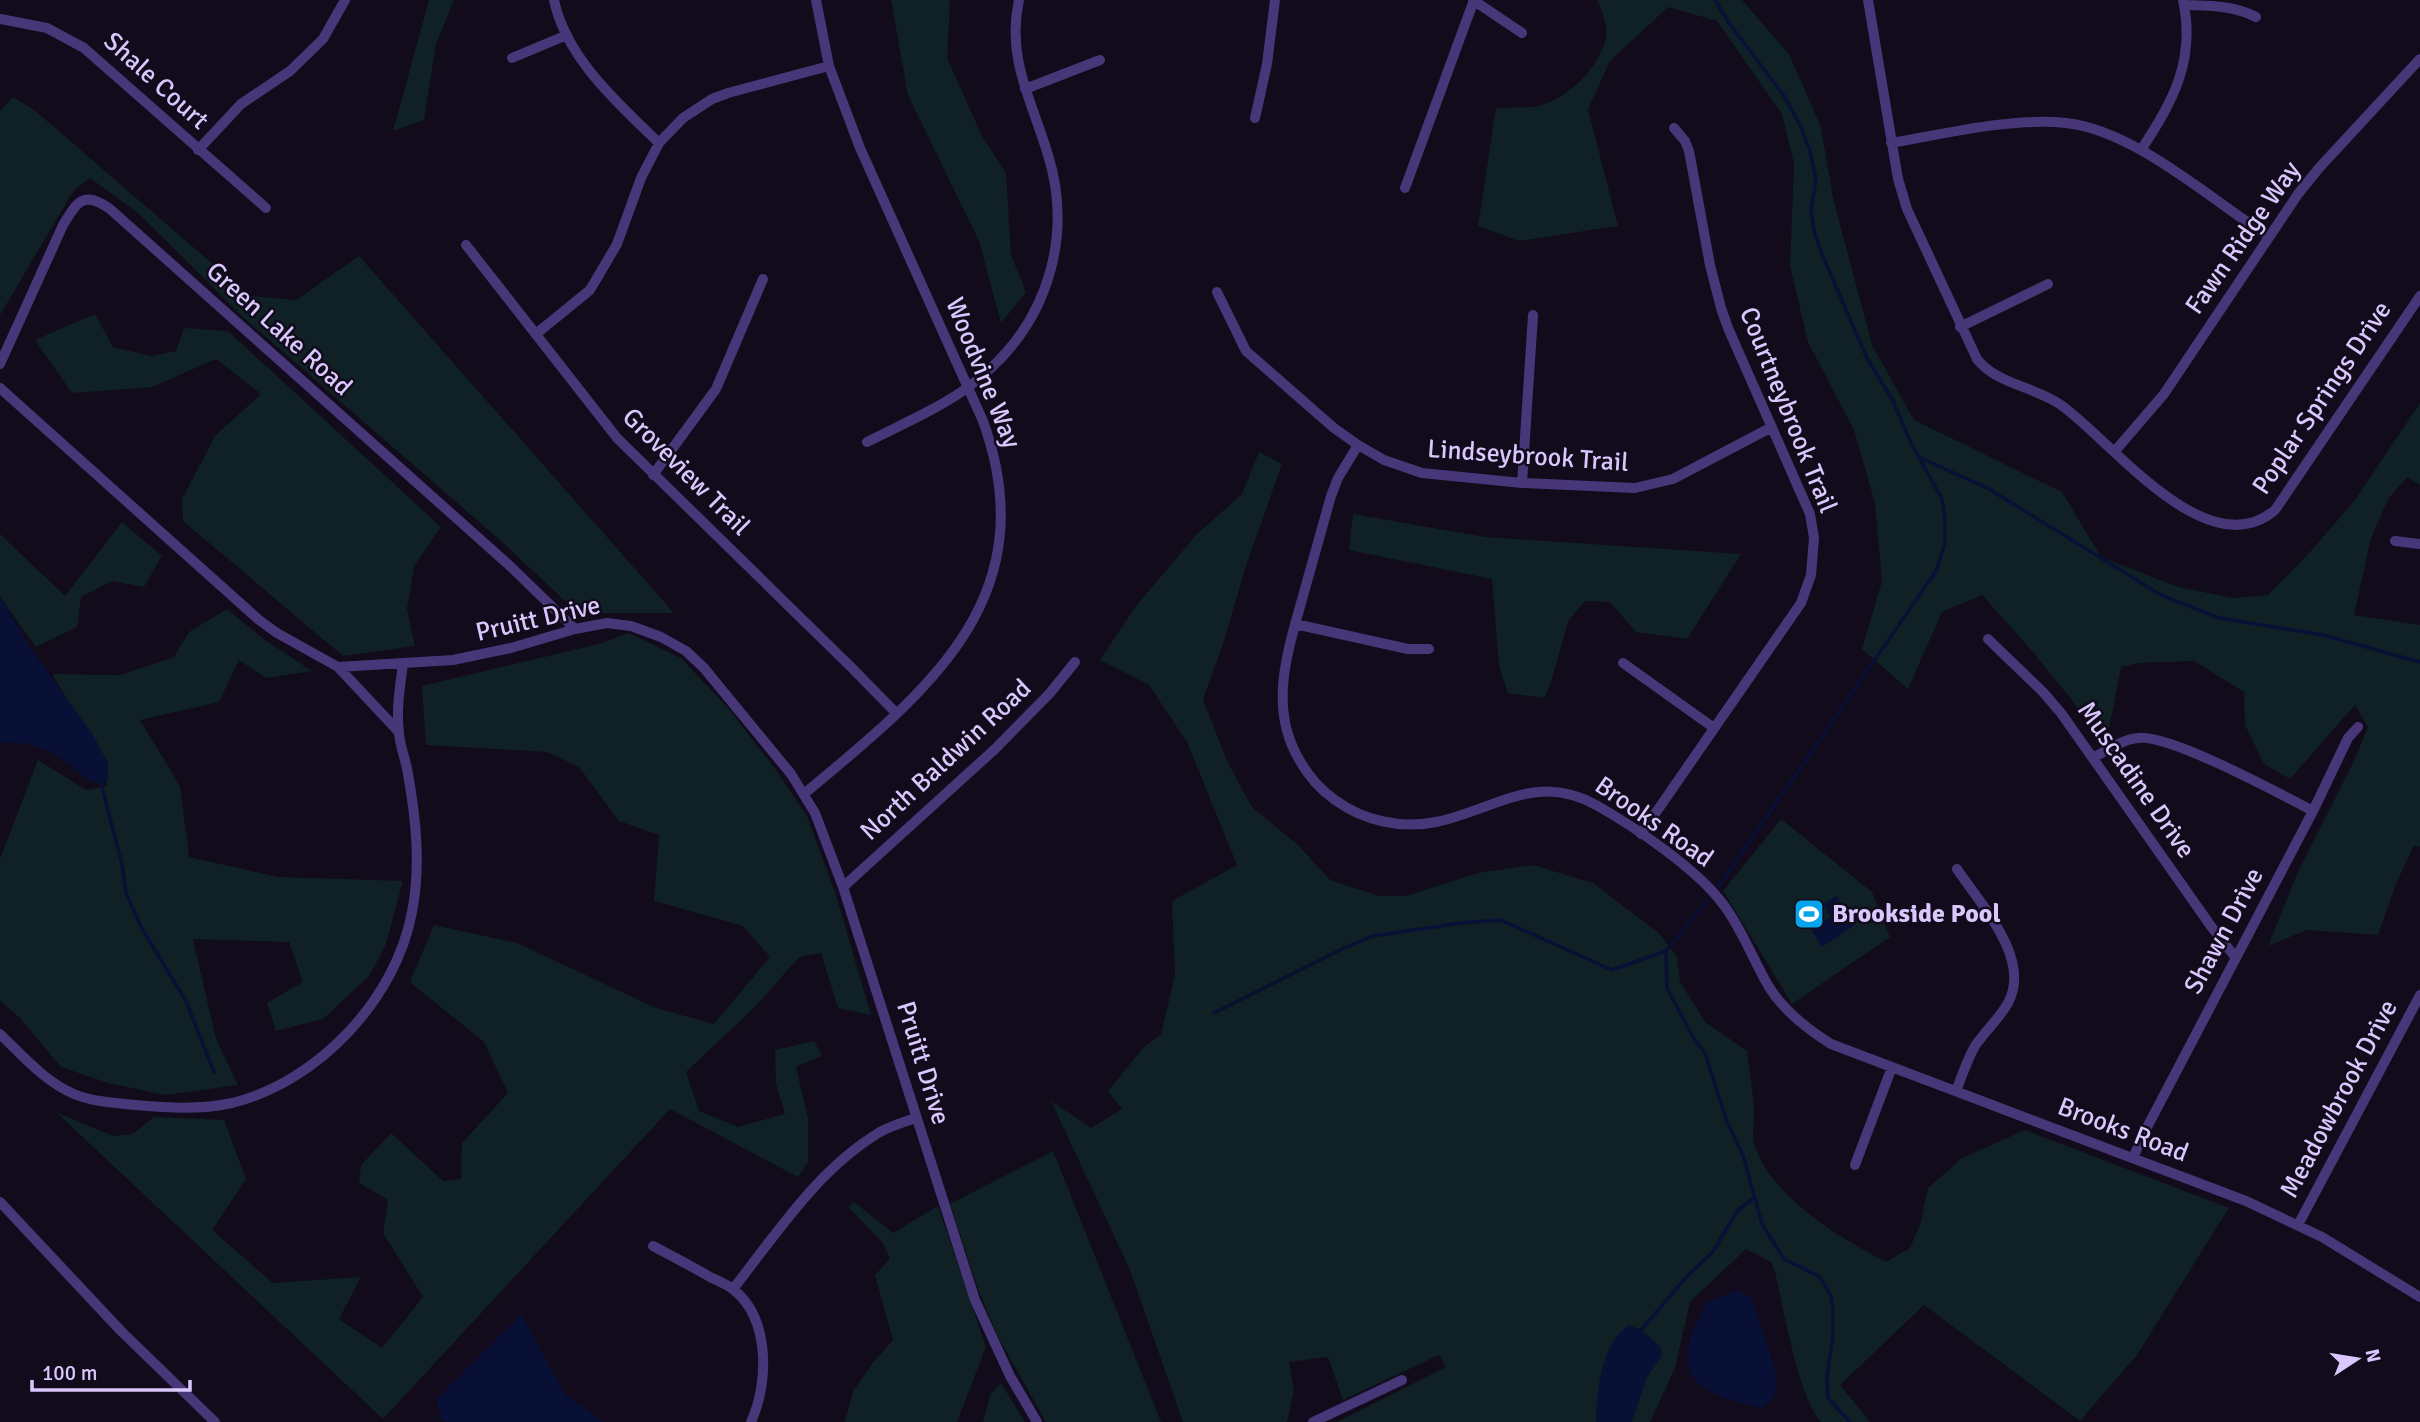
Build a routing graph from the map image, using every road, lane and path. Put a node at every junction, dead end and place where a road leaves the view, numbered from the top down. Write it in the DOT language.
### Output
graph roads {
  1 [pos="345,0"];
  2 [pos="554,0"];
  3 [pos="816,0"];
  4 [pos="1018,0"];
  5 [pos="1275,0"];
  6 [pos="1474,0"];
  7 [pos="1868,0"];
  8 [pos="2184,3"];
  9 [pos="2256,17"];
  10 [pos="0,19"];
  11 [pos="1522,33"];
  12 [pos="567,35"];
  13 [pos="512,58"];
  14 [pos="2420,59"];
  15 [pos="1100,60"];
  16 [pos="829,66"];
  17 [pos="1025,89"];
  18 [pos="1255,118"];
  19 [pos="1674,128"];
  20 [pos="659,142"];
  21 [pos="1891,143"];
  22 [pos="198,150"];
  23 [pos="2141,150"];
  24 [pos="1405,188"];
  25 [pos="266,208"];
  26 [pos="2268,236"];
  27 [pos="466,245"];
  28 [pos="763,279"];
  29 [pos="2048,284"];
  30 [pos="1217,292"];
  31 [pos="2420,296"];
  32 [pos="1533,315"];
  33 [pos="1960,327"];
  34 [pos="536,334"];
  35 [pos="0,364"];
  36 [pos="967,386"];
  37 [pos="0,388"];
  38 [pos="1772,427"];
  39 [pos="867,442"];
  40 [pos="1358,445"];
  41 [pos="2115,452"];
  42 [pos="653,475"];
  43 [pos="1522,483"];
  44 [pos="2395,541"];
  45 [pos="2420,544"];
  46 [pos="1295,624"];
  47 [pos="575,629"];
  48 [pos="1988,639"];
  49 [pos="1429,649"];
  50 [pos="1075,662"];
  51 [pos="1623,663"];
  52 [pos="403,664"];
  53 [pos="338,667"];
  54 [pos="895,713"];
  55 [pos="2358,727"];
  56 [pos="1714,728"];
  57 [pos="399,732"];
  58 [pos="2094,757"];
  59 [pos="804,794"];
  60 [pos="2313,811"];
  61 [pos="1641,834"];
  62 [pos="1957,869"];
  63 [pos="843,887"];
  64 [pos="2236,958"];
  65 [pos="2420,995"];
  66 [pos="0,1034"];
  67 [pos="1892,1067"];
  68 [pos="1956,1091"];
  69 [pos="916,1118"];
  70 [pos="2133,1158"];
  71 [pos="1855,1165"];
  72 [pos="0,1202"];
  73 [pos="2298,1224"];
  74 [pos="653,1246"];
  75 [pos="733,1289"];
  76 [pos="2420,1297"];
  77 [pos="1402,1380"];
  78 [pos="215,1422"];
  79 [pos="751,1422"];
  80 [pos="1037,1422"];
  81 [pos="1313,1422"];
  1 -- 22 [label="street"];
  2 -- 12 [label="street"];
  3 -- 16 [label="street, Woodvine Way"];
  4 -- 17 [label="street"];
  5 -- 18 [label="street"];
  6 -- 11 [label="street"];
  6 -- 24 [label="street"];
  7 -- 21 [label="street, Poplar Springs Drive"];
  8 -- 9 [label="street"];
  8 -- 23 [label="street"];
  10 -- 22 [label="street, Shale Court"];
  12 -- 13 [label="street"];
  12 -- 20 [label="street"];
  14 -- 26 [label="street, Fawn Ridge Way"];
  15 -- 17 [label="street"];
  16 -- 20 [label="street"];
  16 -- 36 [label="street, Woodvine Way"];
  17 -- 36 [label="street"];
  19 -- 38 [label="street, Courtneybrook Trail"];
  20 -- 34 [label="street"];
  21 -- 23 [label="street"];
  21 -- 33 [label="street, Poplar Springs Drive"];
  22 -- 25 [label="street, Shale Court"];
  23 -- 26 [label="street"];
  26 -- 41 [label="street, Fawn Ridge Way"];
  27 -- 34 [label="street, Groveview Trail"];
  28 -- 42 [label="street"];
  29 -- 33 [label="street"];
  30 -- 40 [label="street, Lindseybrook Trail"];
  31 -- 41 [label="street, Poplar Springs Drive"];
  32 -- 43 [label="street"];
  33 -- 41 [label="street, Poplar Springs Drive"];
  34 -- 42 [label="street, Groveview Trail"];
  35 -- 47 [label="street, Green Lake Road"];
  36 -- 39 [label="street"];
  36 -- 54 [label="street, Woodvine Way"];
  37 -- 53 [label="street"];
  38 -- 43 [label="street, Lindseybrook Trail"];
  38 -- 56 [label="street, Courtneybrook Trail"];
  40 -- 43 [label="street, Lindseybrook Trail"];
  40 -- 46 [label="street, Brooks Road"];
  42 -- 54 [label="street, Groveview Trail"];
  44 -- 45 [label="street"];
  46 -- 49 [label="street"];
  46 -- 61 [label="street, Brooks Road"];
  47 -- 52 [label="street, Pruitt Drive"];
  47 -- 59 [label="street, Pruitt Drive"];
  48 -- 58 [label="street, Muscadine Drive"];
  50 -- 63 [label="street, North Baldwin Road"];
  51 -- 56 [label="street"];
  52 -- 53 [label="street"];
  52 -- 57 [label="street"];
  53 -- 57 [label="street"];
  54 -- 59 [label="street, Woodvine Way"];
  55 -- 60 [label="street, Shawn Drive"];
  56 -- 61 [label="street, Courtneybrook Trail"];
  57 -- 66 [label="street"];
  58 -- 60 [label="street"];
  58 -- 64 [label="street, Muscadine Drive"];
  59 -- 63 [label="street, Pruitt Drive"];
  60 -- 64 [label="street, Shawn Drive"];
  61 -- 67 [label="street, Brooks Road"];
  62 -- 68 [label="street"];
  63 -- 69 [label="street, Pruitt Drive"];
  64 -- 70 [label="street, Shawn Drive"];
  65 -- 73 [label="street, Meadowbrook Drive"];
  67 -- 68 [label="street, Brooks Road"];
  67 -- 71 [label="street"];
  68 -- 70 [label="street, Brooks Road"];
  69 -- 75 [label="street"];
  69 -- 80 [label="street, Pruitt Drive"];
  70 -- 73 [label="street, Brooks Road"];
  72 -- 78 [label="street"];
  73 -- 76 [label="street, Brooks Road"];
  74 -- 75 [label="street"];
  75 -- 79 [label="street"];
  77 -- 81 [label="street"];
}
